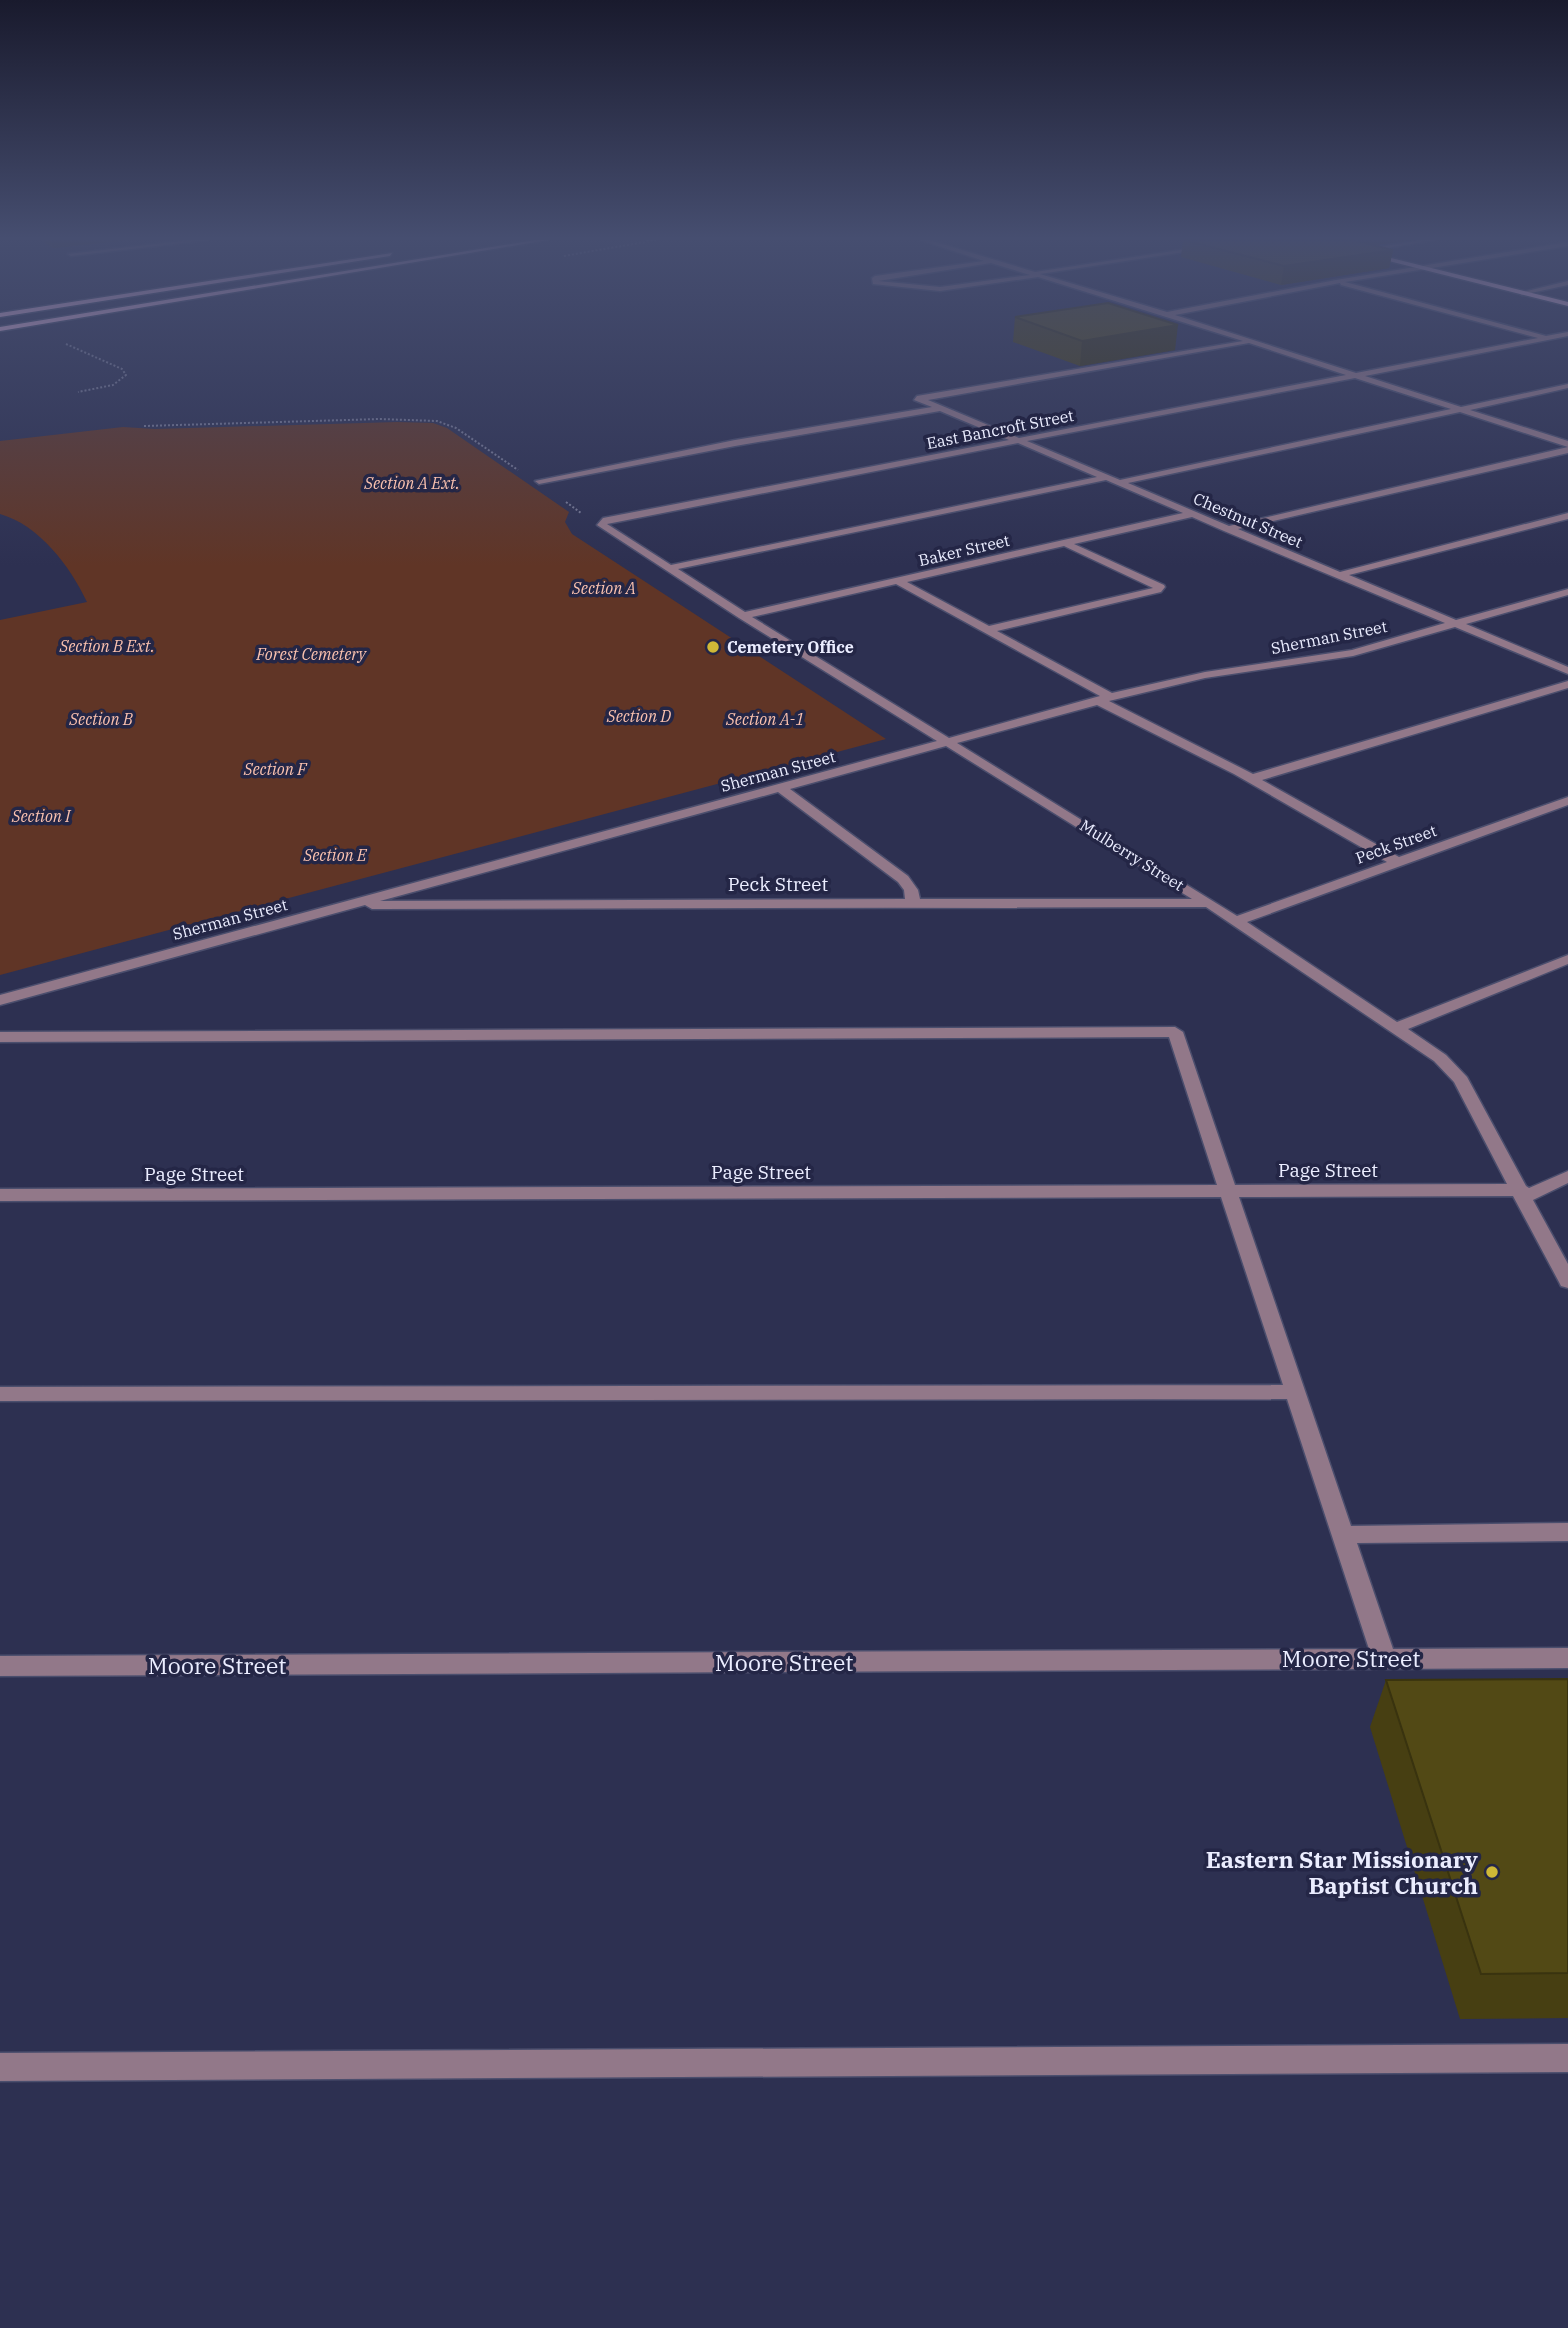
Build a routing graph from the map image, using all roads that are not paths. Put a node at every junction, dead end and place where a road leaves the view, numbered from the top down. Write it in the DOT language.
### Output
graph roads {
  1 [pos="1210,349"];
  2 [pos="1269,349"];
  3 [pos="1488,349"];
  4 [pos="1348,375"];
  5 [pos="1568,386"];
  6 [pos="941,408"];
  7 [pos="1456,409"];
  8 [pos="1016,441"];
  9 [pos="1568,444"];
  10 [pos="1568,450"];
  11 [pos="1105,478"];
  12 [pos="539,481"];
  13 [pos="1117,483"];
  14 [pos="1192,514"];
  15 [pos="1568,516"];
  16 [pos="603,521"];
  17 [pos="1227,529"];
  18 [pos="1065,543"];
  19 [pos="670,568"];
  20 [pos="1339,575"];
  21 [pos="898,581"];
  22 [pos="1568,592"];
  23 [pos="743,616"];
  24 [pos="1457,625"];
  25 [pos="988,630"];
  26 [pos="1568,671"];
  27 [pos="1568,684"];
  28 [pos="1105,699"];
  29 [pos="948,743"];
  30 [pos="1251,779"];
  31 [pos="782,788"];
  32 [pos="1568,801"];
  33 [pos="1397,863"];
  34 [pos="914,903"];
  35 [pos="1209,903"];
  36 [pos="349,905"];
  37 [pos="1236,921"];
  38 [pos="1568,959"];
  39 [pos="0,1000"];
  40 [pos="1397,1028"];
  41 [pos="0,1037"];
  42 [pos="1568,1176"];
  43 [pos="1228,1191"];
  44 [pos="1523,1193"];
  45 [pos="0,1195"];
  46 [pos="1568,1282"];
  47 [pos="1296,1392"];
  48 [pos="0,1394"];
  49 [pos="1568,1532"];
  50 [pos="1343,1535"];
  51 [pos="1384,1658"];
  52 [pos="1568,1658"];
  53 [pos="0,1666"];
  54 [pos="1568,2058"];
  55 [pos="0,2067"];
  1 -- 6 [label="street, Chestnut Street"];
  2 -- 4 [label="street"];
  3 -- 4 [label="street, East Bancroft Street"];
  4 -- 7 [label="street"];
  4 -- 8 [label="street, East Bancroft Street"];
  5 -- 7 [label="street"];
  6 -- 8 [label="street, Chestnut Street"];
  6 -- 12 [label="street"];
  7 -- 9 [label="street"];
  7 -- 13 [label="street"];
  8 -- 11 [label="street, Chestnut Street"];
  8 -- 16 [label="street, East Bancroft Street"];
  10 -- 17 [label="street"];
  11 -- 13 [label="street, Chestnut Street"];
  11 -- 19 [label="street"];
  13 -- 14 [label="street, Chestnut Street"];
  14 -- 17 [label="street, Chestnut Street"];
  14 -- 18 [label="street, Baker Street"];
  15 -- 20 [label="street"];
  16 -- 19 [label="street, Mulberry Street"];
  17 -- 20 [label="street, Chestnut Street"];
  18 -- 21 [label="street, Baker Street"];
  18 -- 25 [label="street"];
  19 -- 23 [label="street, Mulberry Street"];
  20 -- 24 [label="street, Chestnut Street"];
  21 -- 23 [label="street, Baker Street"];
  21 -- 25 [label="street"];
  22 -- 24 [label="street, Sherman Street"];
  23 -- 29 [label="street, Mulberry Street"];
  24 -- 26 [label="street, Chestnut Street"];
  24 -- 28 [label="street, Sherman Street"];
  25 -- 28 [label="street"];
  27 -- 30 [label="street"];
  28 -- 29 [label="street, Sherman Street"];
  28 -- 30 [label="street"];
  29 -- 31 [label="street, Sherman Street"];
  29 -- 35 [label="street, Mulberry Street"];
  30 -- 33 [label="street"];
  31 -- 34 [label="street"];
  31 -- 36 [label="street, Sherman Street"];
  32 -- 33 [label="street, Peck Street"];
  33 -- 37 [label="street, Peck Street"];
  34 -- 35 [label="street, Peck Street"];
  34 -- 36 [label="street, Peck Street"];
  35 -- 37 [label="street, Mulberry Street"];
  36 -- 39 [label="street, Sherman Street"];
  37 -- 40 [label="street, Mulberry Street"];
  38 -- 40 [label="street"];
  40 -- 44 [label="street, Mulberry Street"];
  41 -- 43 [label="street"];
  42 -- 44 [label="street, Page Street"];
  43 -- 44 [label="street, Page Street"];
  43 -- 45 [label="street, Page Street"];
  43 -- 47 [label="street"];
  44 -- 46 [label="street, Mulberry Street"];
  47 -- 48 [label="street"];
  47 -- 50 [label="street"];
  49 -- 50 [label="street"];
  50 -- 51 [label="street"];
  51 -- 52 [label="street, Moore Street"];
  51 -- 53 [label="street, Moore Street"];
  54 -- 55 [label="street"];
}
